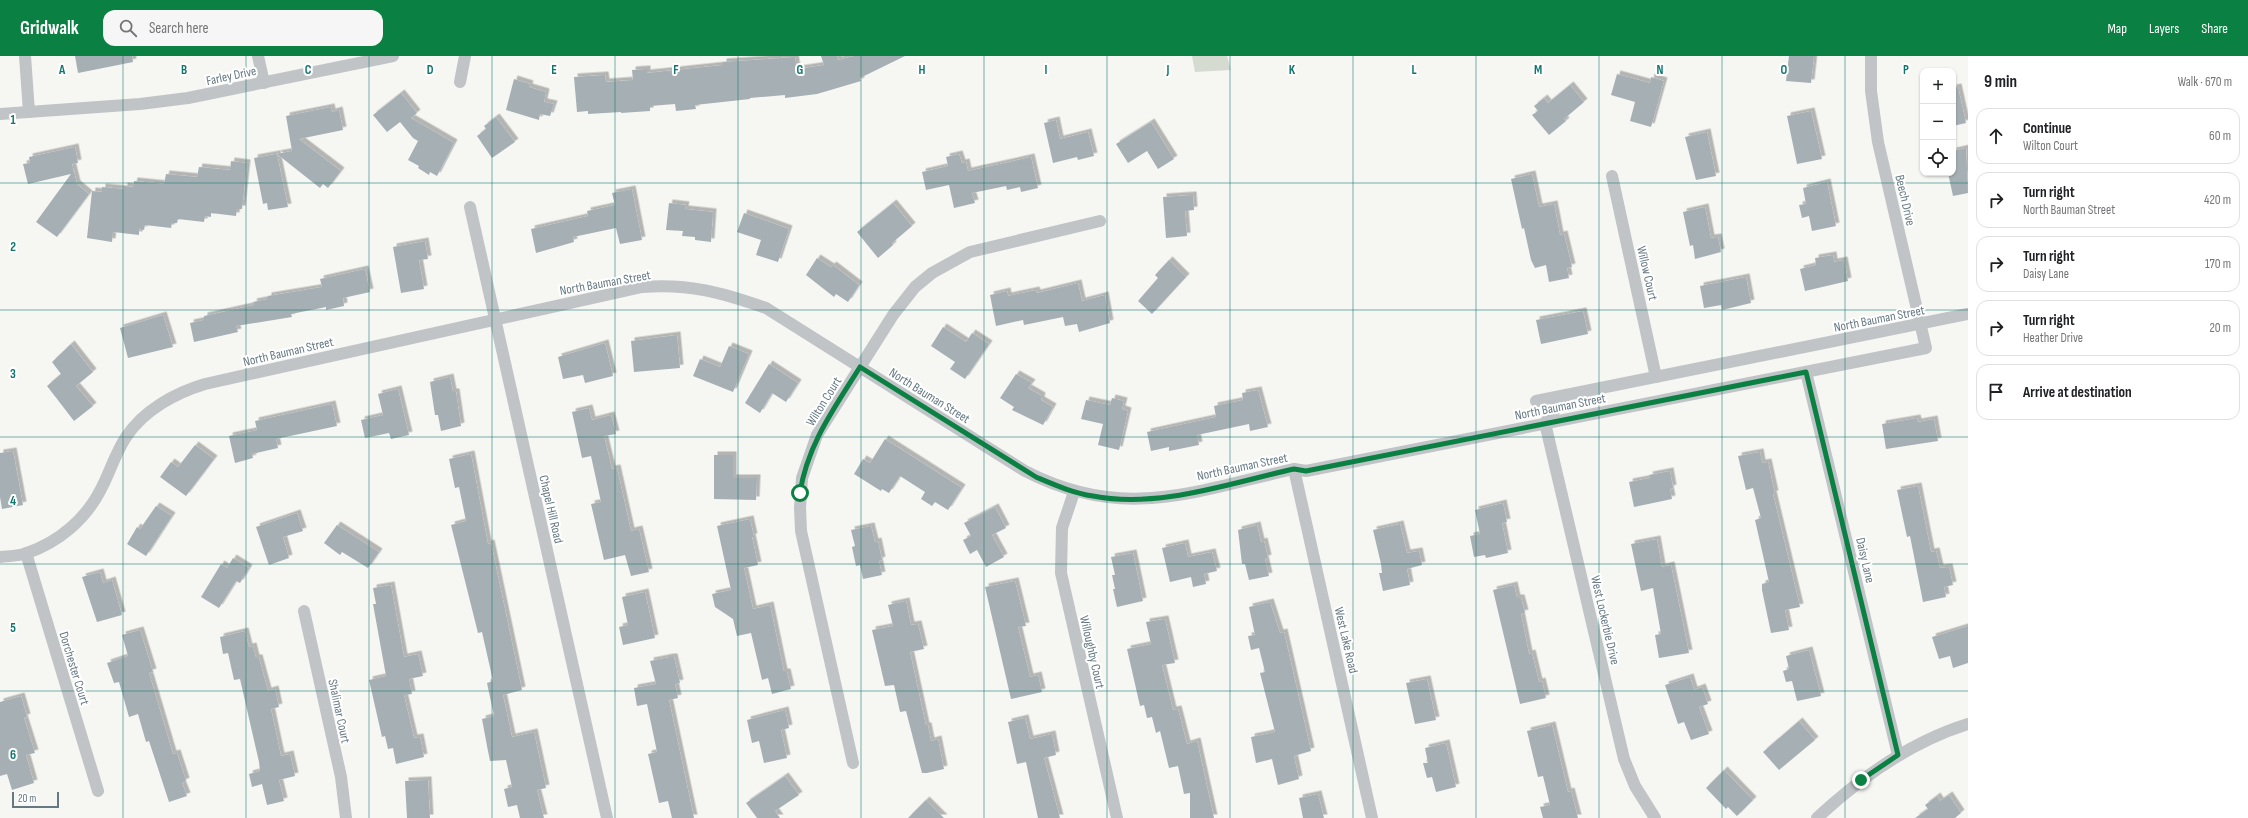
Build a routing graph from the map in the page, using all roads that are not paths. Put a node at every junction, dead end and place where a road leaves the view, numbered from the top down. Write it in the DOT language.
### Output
graph roads {
  1 [pos="25,56"];
  2 [pos="258,56"];
  3 [pos="393,56"];
  4 [pos="465,56"];
  5 [pos="1871,56"];
  6 [pos="460,82"];
  7 [pos="264,83"];
  8 [pos="29,112"];
  9 [pos="0,114"];
  10 [pos="1612,176"];
  11 [pos="470,206"];
  12 [pos="1100,221"];
  13 [pos="1968,314"];
  14 [pos="494,319"];
  15 [pos="1920,324"];
  16 [pos="1926,348"];
  17 [pos="860,367"];
  18 [pos="1806,372"];
  19 [pos="1656,377"];
  20 [pos="1566,395"];
  21 [pos="1536,401"];
  22 [pos="1544,423"];
  23 [pos="1294,469"];
  24 [pos="1074,492"];
  25 [pos="26,554"];
  26 [pos="0,557"];
  27 [pos="304,611"];
  28 [pos="1968,724"];
  29 [pos="1898,755"];
  30 [pos="853,763"];
  31 [pos="98,791"];
  32 [pos="346,818"];
  33 [pos="607,818"];
  34 [pos="1117,818"];
  35 [pos="1372,818"];
  36 [pos="1655,818"];
  37 [pos="1817,818"];
  1 -- 8 [label="street"];
  2 -- 7 [label="street"];
  3 -- 7 [label="street, Farley Drive"];
  4 -- 6 [label="street"];
  5 -- 15 [label="street, Beech Drive"];
  7 -- 8 [label="street, Farley Drive"];
  8 -- 9 [label="street, Farley Drive"];
  10 -- 19 [label="street, Willow Court"];
  11 -- 14 [label="street, Chapel Hill Road"];
  12 -- 17 [label="street, Wilton Court"];
  13 -- 15 [label="street, North Bauman Street"];
  14 -- 17 [label="street, North Bauman Street"];
  14 -- 25 [label="street, North Bauman Street"];
  14 -- 33 [label="street, Chapel Hill Road"];
  15 -- 16 [label="street, Beech Drive"];
  15 -- 19 [label="street, North Bauman Street"];
  16 -- 18 [label="street, North Bauman Street"];
  17 -- 24 [label="street, North Bauman Street"];
  17 -- 30 [label="street, Wilton Court"];
  18 -- 22 [label="street, North Bauman Street"];
  18 -- 29 [label="street, Daisy Lane"];
  19 -- 20 [label="street, North Bauman Street"];
  20 -- 21 [label="street, North Bauman Street"];
  20 -- 22 [label="street"];
  22 -- 23 [label="street, North Bauman Street"];
  22 -- 36 [label="street, West Lockerbie Drive"];
  23 -- 24 [label="street, North Bauman Street"];
  23 -- 35 [label="street, West Lake Road"];
  24 -- 34 [label="street, Willoughby Court"];
  25 -- 26 [label="street, North Bauman Street"];
  25 -- 31 [label="street, Dorchester Court"];
  27 -- 32 [label="street, Shalimar Court"];
  28 -- 29 [label="street"];
  29 -- 37 [label="street"];
}
